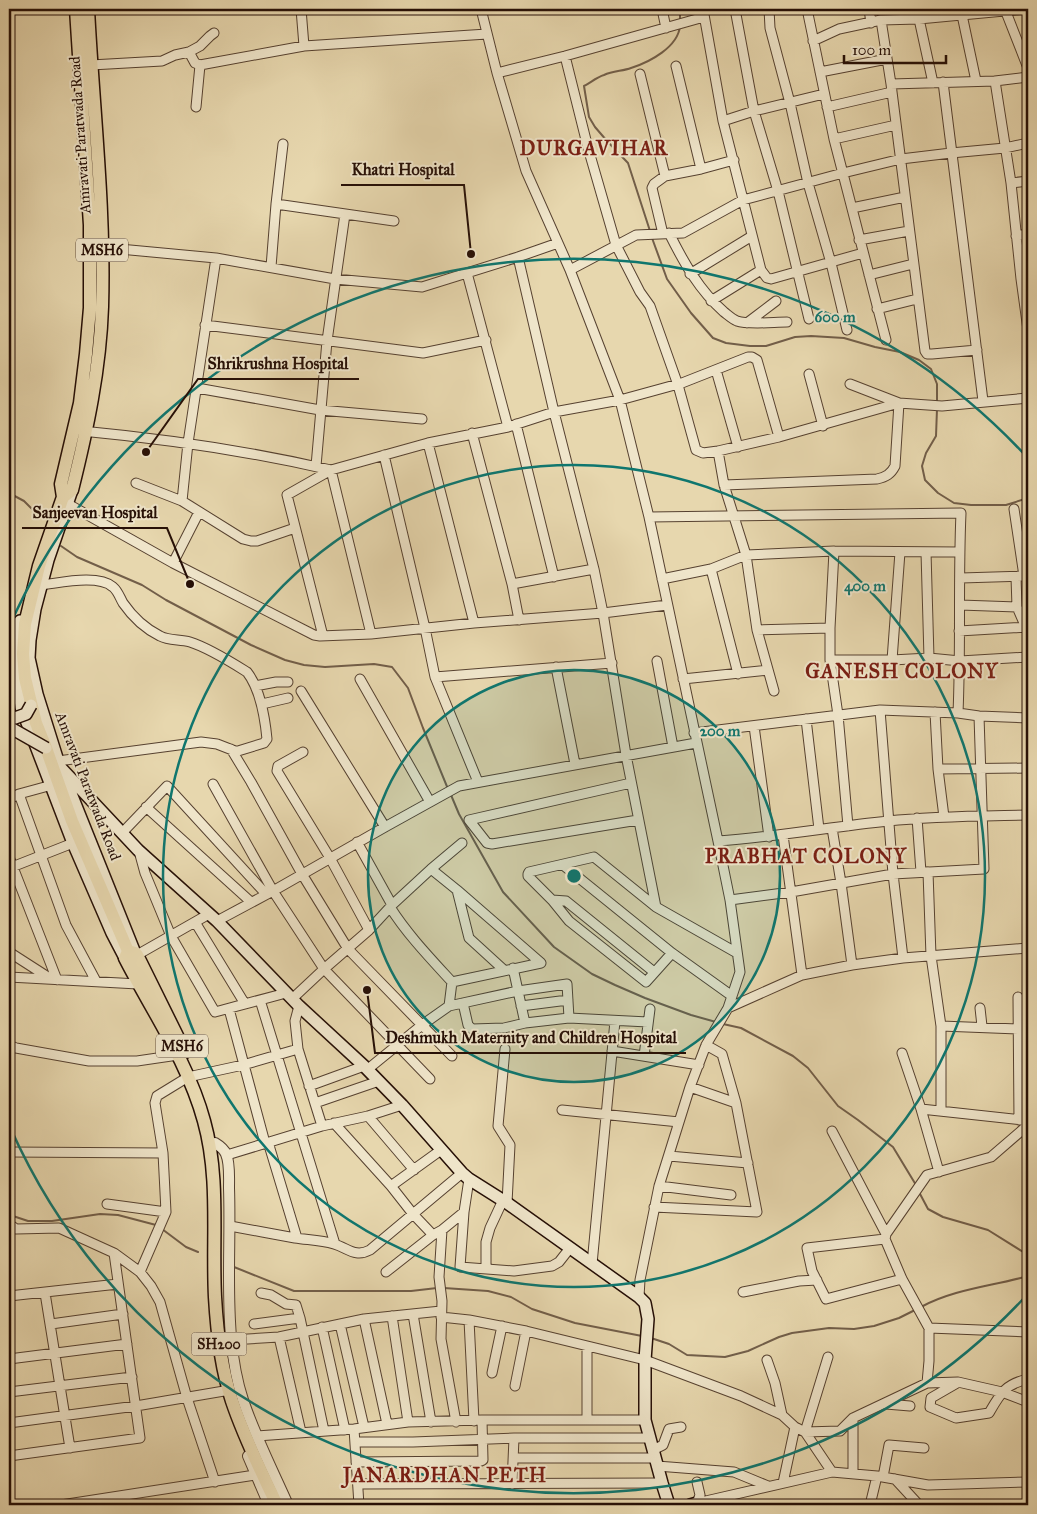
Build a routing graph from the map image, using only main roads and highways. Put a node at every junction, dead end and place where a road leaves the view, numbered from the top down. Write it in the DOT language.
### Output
graph roads {
  1 [pos="76,9"];
  2 [pos="88,9"];
  3 [pos="96,247"];
  4 [pos="65,495"];
  5 [pos="12,658"];
  6 [pos="31,705"];
  7 [pos="9,715"];
  8 [pos="9,727"];
  9 [pos="46,748"];
  10 [pos="59,764"];
  11 [pos="131,954"];
  12 [pos="192,1077"];
  13 [pos="217,1172"];
  14 [pos="278,1505"];
  15 [pos="284,1505"];
  16 [pos="669,1505"];
  1 -- 3 [label="main road, MSH6"];
  2 -- 3 [label="main road, Amravati Paratwada Road / MSH6"];
  3 -- 4 [label="main road, Amravati Paratwada Road / MSH6"];
  4 -- 5 [label="main road, MSH6"];
  4 -- 6 [label="main road, Amravati Paratwada Road / MSH6"];
  4 -- 10 [label="main road, Amravati Paratwada Road / MSH6"];
  5 -- 11 [label="main road, MSH6"];
  6 -- 7 [label="main road, bridge"];
  6 -- 9 [label="main road, Amravati Paratwada Road / MSH6"];
  8 -- 9 [label="main road, bridge"];
  9 -- 11 [label="main road, Amravati Paratwada Road / MSH6"];
  10 -- 11 [label="main road, Amravati Paratwada Road / MSH6"];
  10 -- 16 [label="main road"];
  11 -- 12 [label="main road, Amravati Paratwada Road / MSH6"];
  11 -- 12 [label="main road, Amravati Paratwada Road / MSH6"];
  12 -- 13 [label="main road, Amravati Paratwada Road / MSH6"];
  13 -- 14 [label="main road, SH200"];
  13 -- 15 [label="main road, MSH6"];
}
